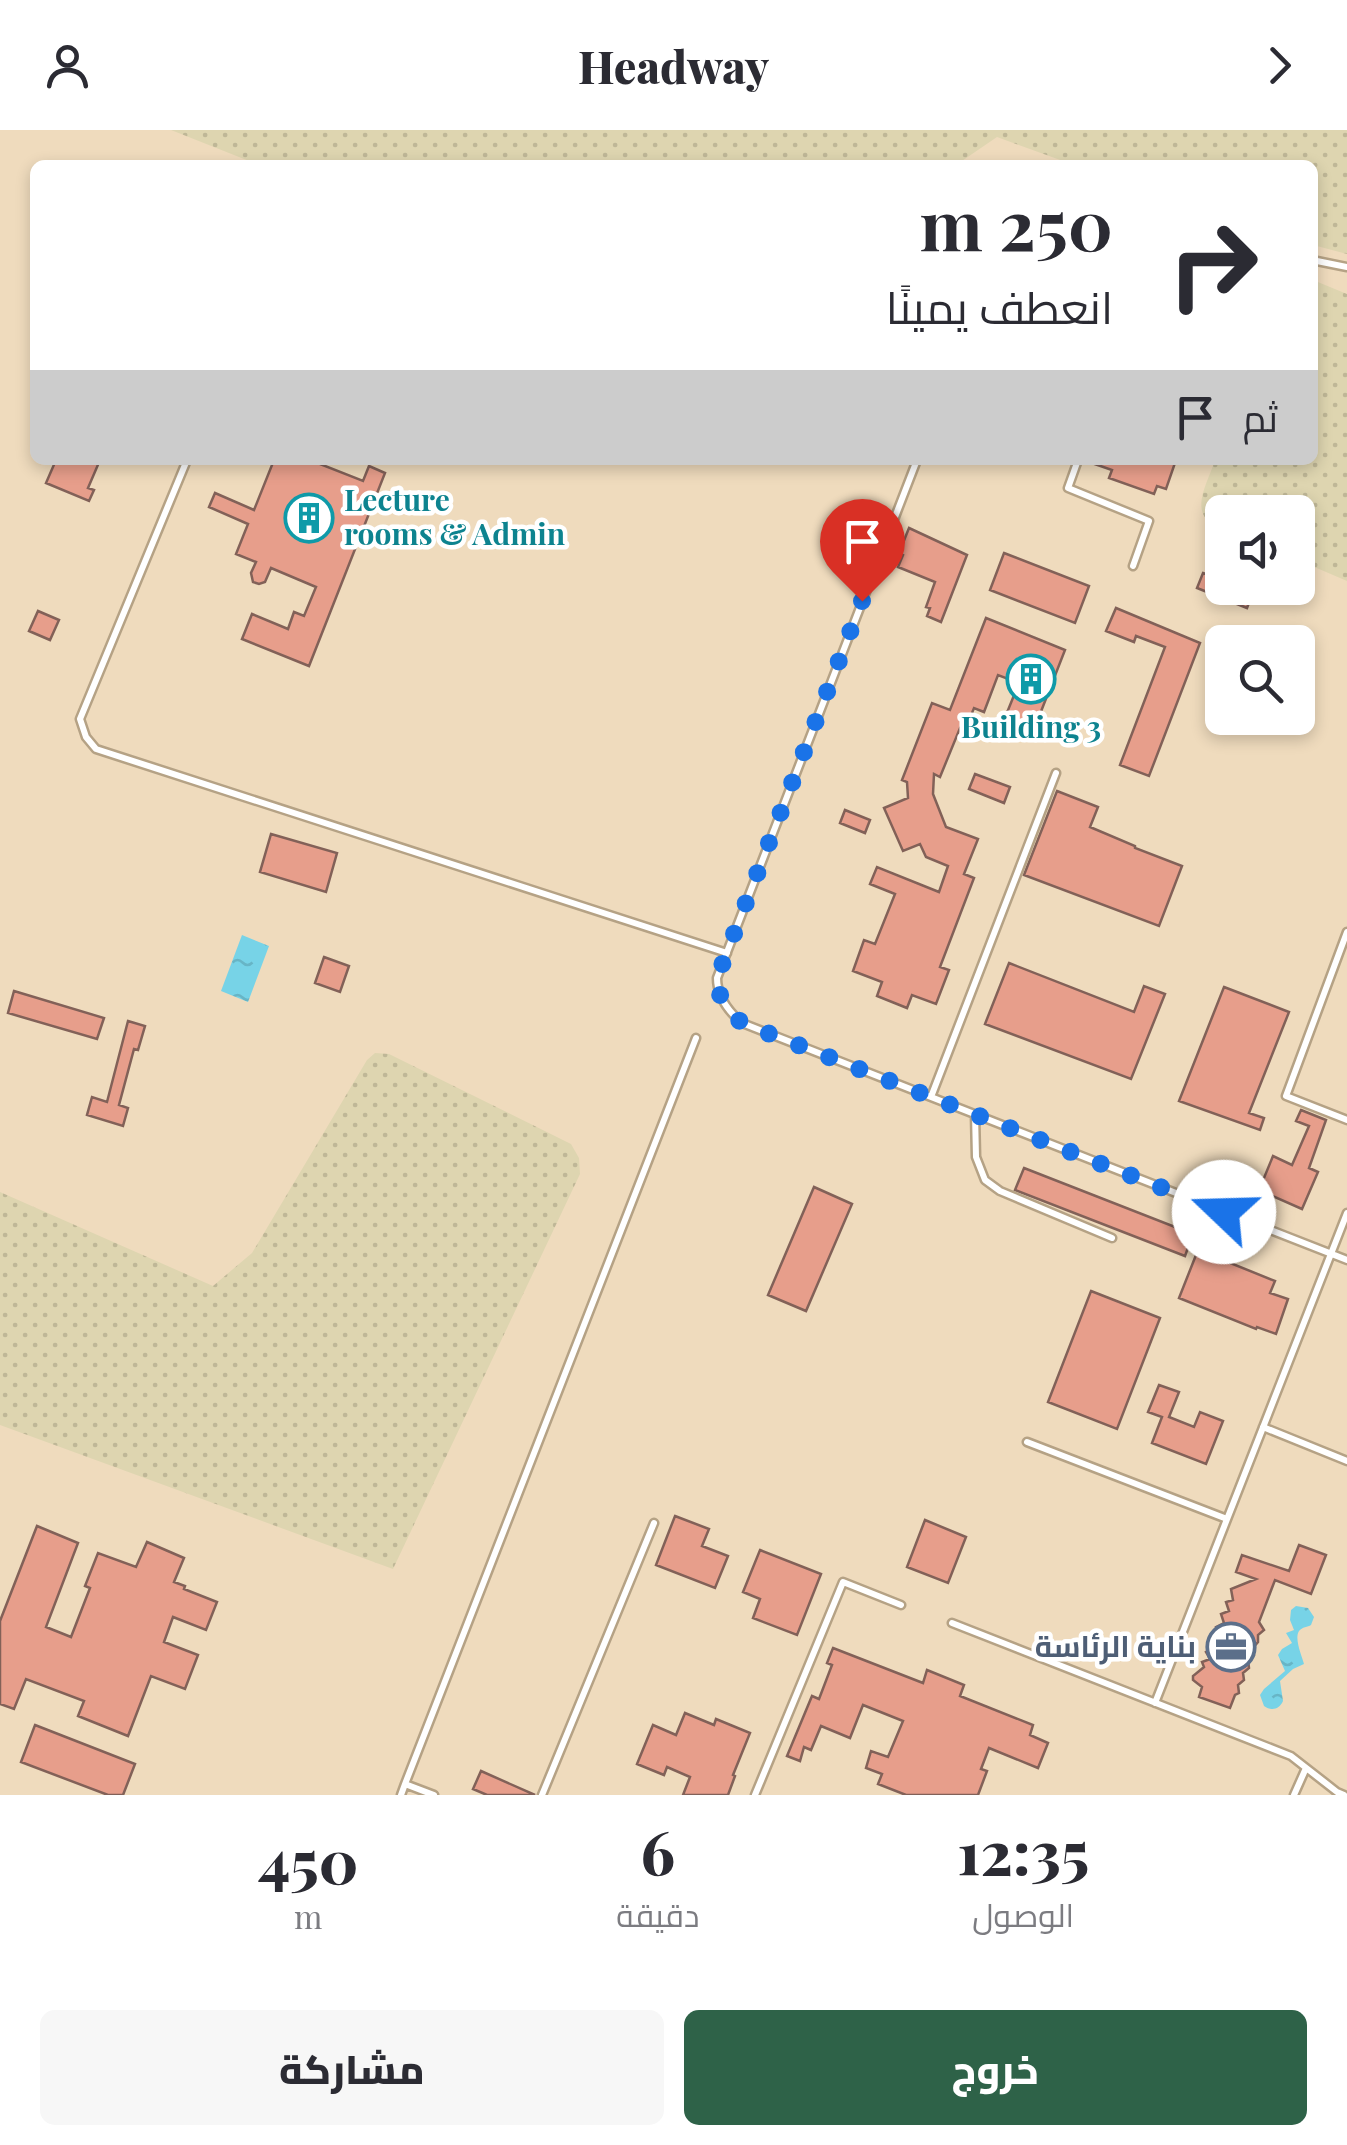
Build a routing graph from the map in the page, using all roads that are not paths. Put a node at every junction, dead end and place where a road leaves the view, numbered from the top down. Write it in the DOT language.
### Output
graph roads {
  1 [pos="1318,261"];
  2 [pos="1347,267"];
  3 [pos="184,465"];
  4 [pos="915,465"];
  5 [pos="1076,465"];
  6 [pos="1133,566"];
  7 [pos="1056,773"];
  8 [pos="1347,932"];
  9 [pos="727,953"];
  10 [pos="696,1038"];
  11 [pos="931,1097"];
  12 [pos="976,1114"];
  13 [pos="1347,1120"];
  14 [pos="1347,1213"];
  15 [pos="1112,1238"];
  16 [pos="1331,1253"];
  17 [pos="1347,1260"];
  18 [pos="1263,1427"];
  19 [pos="1028,1442"];
  20 [pos="1347,1461"];
  21 [pos="1227,1519"];
  22 [pos="654,1522"];
  23 [pos="902,1606"];
  24 [pos="952,1623"];
  25 [pos="1155,1702"];
  26 [pos="1306,1768"];
  27 [pos="405,1784"];
  28 [pos="401,1795"];
  29 [pos="434,1795"];
  30 [pos="542,1795"];
  31 [pos="755,1795"];
  32 [pos="1294,1795"];
  33 [pos="1344,1795"];
  1 -- 2 [label="lane"];
  3 -- 9 [label="lane"];
  4 -- 9 [label="lane"];
  5 -- 6 [label="lane"];
  7 -- 11 [label="lane"];
  8 -- 13 [label="lane"];
  9 -- 11 [label="lane"];
  10 -- 27 [label="lane"];
  11 -- 12 [label="lane"];
  12 -- 15 [label="lane"];
  12 -- 16 [label="lane"];
  14 -- 16 [label="lane"];
  16 -- 17 [label="lane"];
  16 -- 18 [label="lane"];
  18 -- 20 [label="lane"];
  18 -- 21 [label="lane"];
  19 -- 21 [label="lane"];
  21 -- 25 [label="lane"];
  22 -- 30 [label="lane"];
  23 -- 31 [label="lane"];
  24 -- 25 [label="lane"];
  25 -- 26 [label="lane"];
  26 -- 32 [label="lane"];
  26 -- 33 [label="lane"];
  27 -- 28 [label="lane"];
  27 -- 29 [label="lane"];
}
